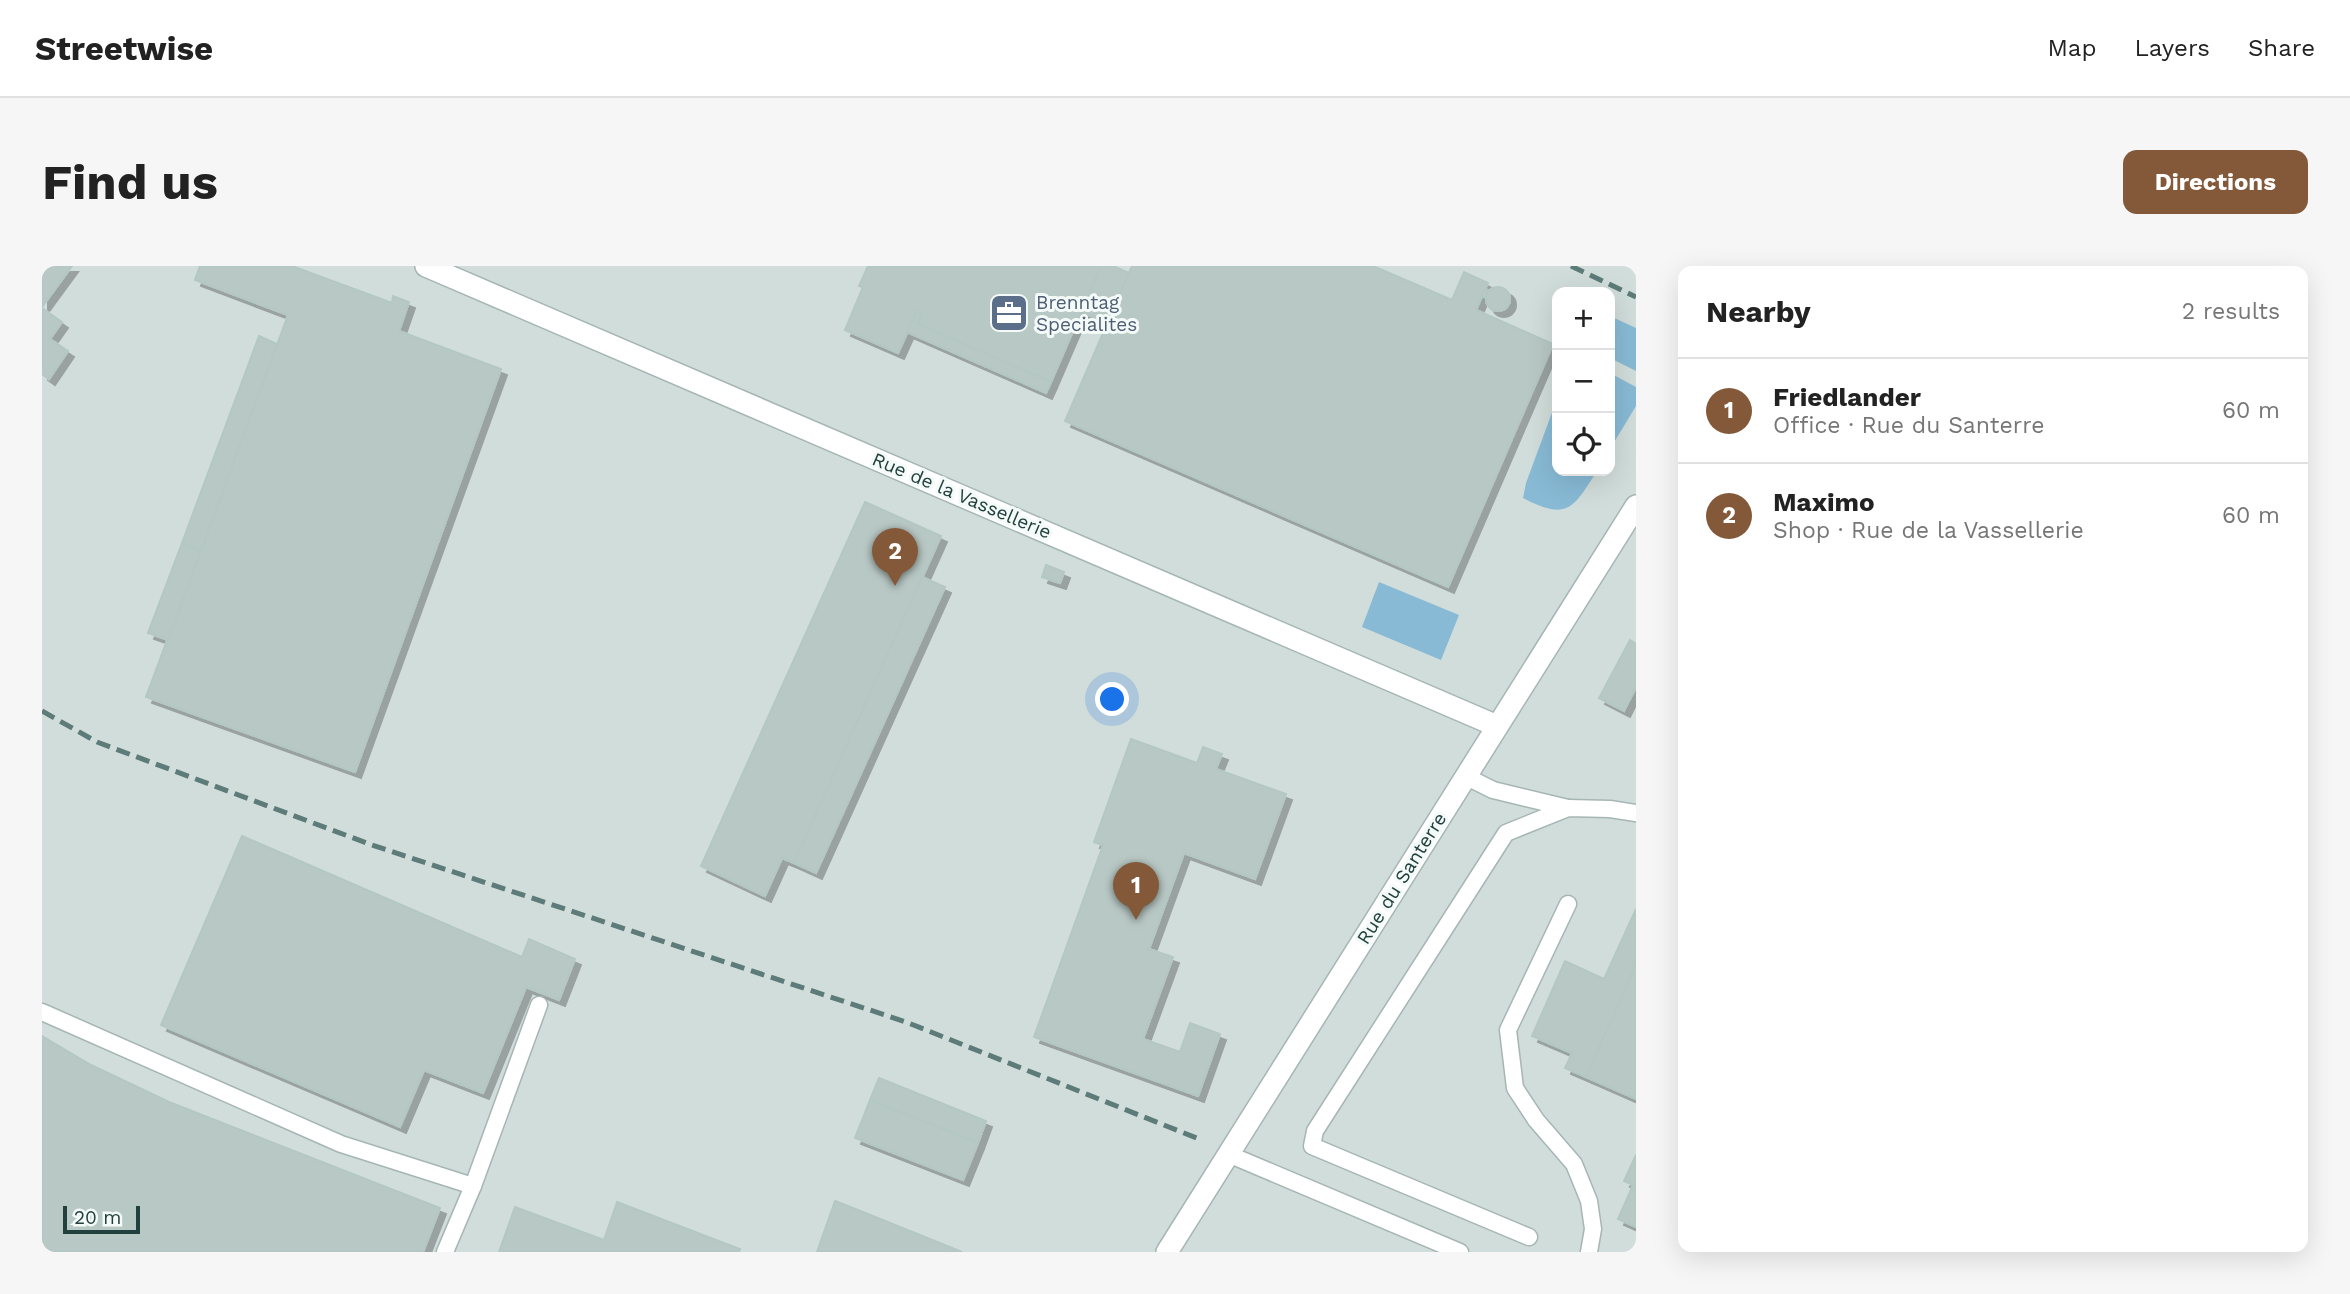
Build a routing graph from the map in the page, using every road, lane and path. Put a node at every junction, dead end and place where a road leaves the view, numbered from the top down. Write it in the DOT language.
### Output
graph roads {
  1 [pos="426,266"];
  2 [pos="1636,506"];
  3 [pos="1497,726"];
  4 [pos="1465,776"];
  5 [pos="1569,808"];
  6 [pos="1636,813"];
  7 [pos="1568,904"];
  8 [pos="539,1005"];
  9 [pos="42,1012"];
  10 [pos="1228,1153"];
  11 [pos="472,1186"];
  12 [pos="1529,1237"];
  13 [pos="445,1252"];
  14 [pos="1167,1252"];
  15 [pos="1460,1252"];
  16 [pos="1589,1252"];
  1 -- 3 [label="street, Rue de la Vassellerie"];
  2 -- 3 [label="street, Rue du Santerre"];
  3 -- 4 [label="street, Rue du Santerre"];
  4 -- 5 [label="lane"];
  4 -- 10 [label="street, Rue du Santerre"];
  5 -- 6 [label="lane"];
  5 -- 12 [label="lane"];
  7 -- 16 [label="lane"];
  8 -- 11 [label="lane"];
  9 -- 11 [label="lane"];
  10 -- 14 [label="street, Rue du Santerre"];
  10 -- 15 [label="lane"];
  11 -- 13 [label="lane"];
}
